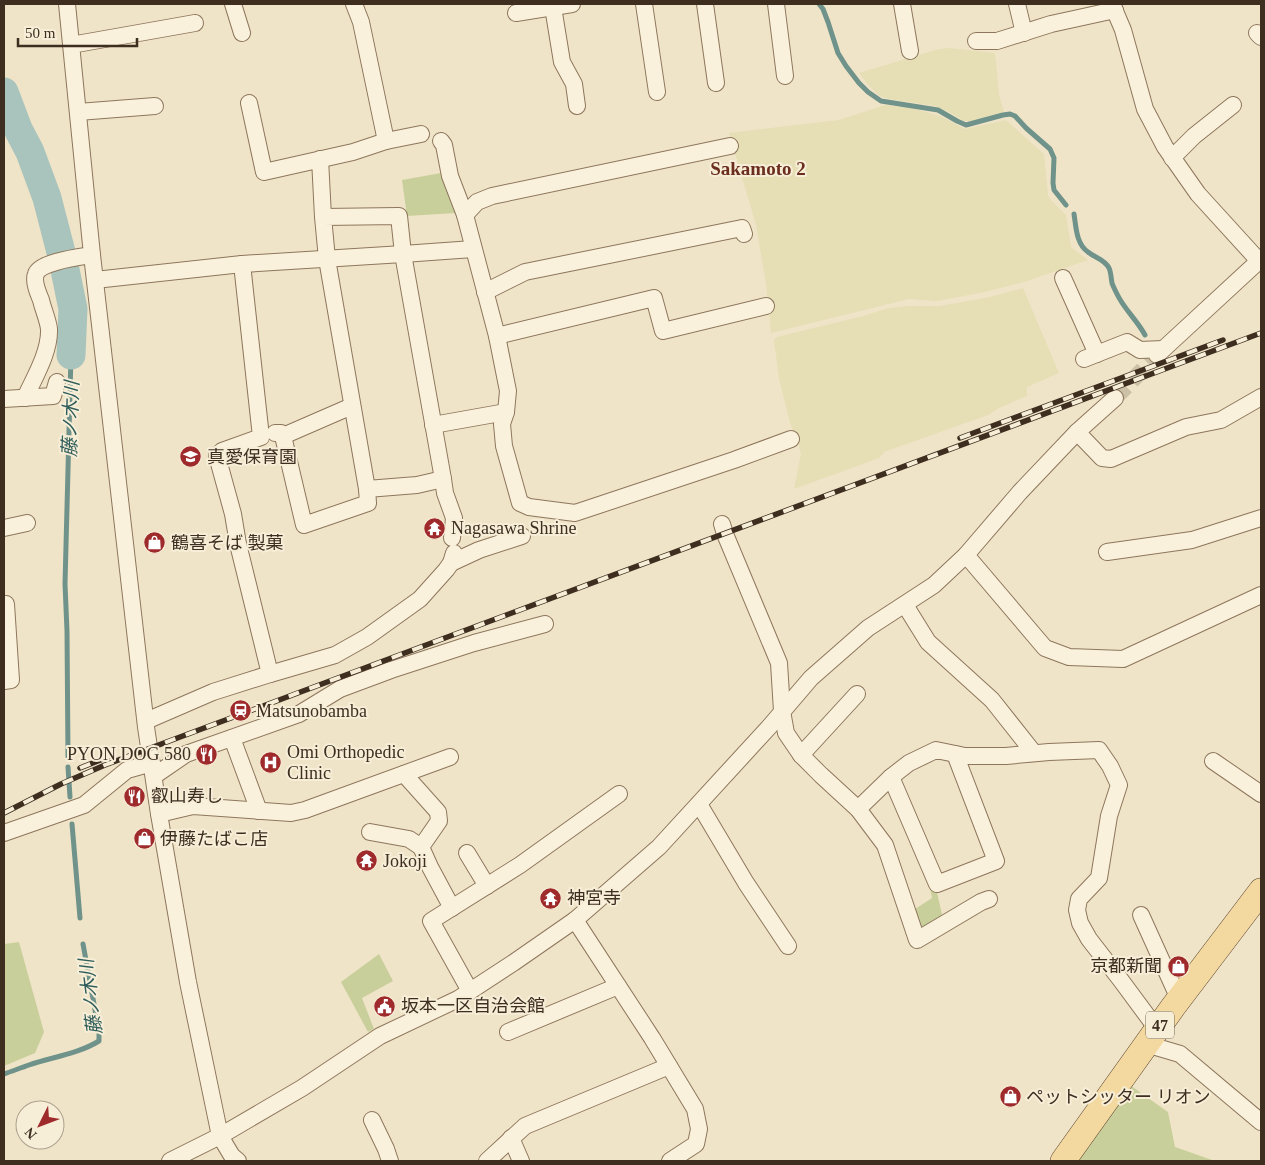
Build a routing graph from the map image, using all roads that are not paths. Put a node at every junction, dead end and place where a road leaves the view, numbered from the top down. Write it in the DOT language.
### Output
graph roads {
  1 [pos="67,4"];
  2 [pos="234,4"];
  3 [pos="354,4"];
  4 [pos="572,4"];
  5 [pos="644,4"];
  6 [pos="705,4"];
  7 [pos="776,4"];
  8 [pos="902,4"];
  9 [pos="1017,4"];
  10 [pos="553,7"];
  11 [pos="1113,7"];
  12 [pos="516,13"];
  13 [pos="195,23"];
  14 [pos="242,33"];
  15 [pos="1024,33"];
  16 [pos="976,41"];
  17 [pos="71,45"];
  18 [pos="910,51"];
  19 [pos="785,76"];
  20 [pos="716,83"];
  21 [pos="657,92"];
  22 [pos="249,104"];
  23 [pos="1233,105"];
  24 [pos="155,106"];
  25 [pos="577,106"];
  26 [pos="78,112"];
  27 [pos="421,134"];
  28 [pos="386,141"];
  29 [pos="441,141"];
  30 [pos="730,146"];
  31 [pos="1172,158"];
  32 [pos="320,159"];
  33 [pos="465,215"];
  34 [pos="323,217"];
  35 [pos="746,229"];
  36 [pos="473,248"];
  37 [pos="403,254"];
  38 [pos="92,255"];
  39 [pos="327,259"];
  40 [pos="1260,260"];
  41 [pos="242,264"];
  42 [pos="1063,278"];
  43 [pos="95,280"];
  44 [pos="485,292"];
  45 [pos="766,306"];
  46 [pos="498,336"];
  47 [pos="57,382"];
  48 [pos="1261,397"];
  49 [pos="25,398"];
  50 [pos="1115,398"];
  51 [pos="4,399"];
  52 [pos="352,406"];
  53 [pos="506,412"];
  54 [pos="433,425"];
  55 [pos="1077,432"];
  56 [pos="283,436"];
  57 [pos="261,437"];
  58 [pos="791,438"];
  59 [pos="443,479"];
  60 [pos="367,490"];
  61 [pos="1261,518"];
  62 [pos="27,523"];
  63 [pos="722,524"];
  64 [pos="4,528"];
  65 [pos="522,536"];
  66 [pos="452,551"];
  67 [pos="1107,552"];
  68 [pos="966,555"];
  69 [pos="1261,595"];
  70 [pos="6,604"];
  71 [pos="905,604"];
  72 [pos="545,624"];
  73 [pos="270,674"];
  74 [pos="4,681"];
  75 [pos="857,694"];
  76 [pos="782,711"];
  77 [pos="146,721"];
  78 [pos="232,738"];
  79 [pos="1034,753"];
  80 [pos="955,754"];
  81 [pos="801,755"];
  82 [pos="450,757"];
  83 [pos="1213,761"];
  84 [pos="153,770"];
  85 [pos="404,774"];
  86 [pos="891,777"];
  87 [pos="620,794"];
  88 [pos="1261,794"];
  89 [pos="699,804"];
  90 [pos="858,809"];
  91 [pos="258,811"];
  92 [pos="159,814"];
  93 [pos="370,832"];
  94 [pos="4,833"];
  95 [pos="421,847"];
  96 [pos="467,853"];
  97 [pos="487,886"];
  98 [pos="1261,892"];
  99 [pos="989,899"];
  100 [pos="452,908"];
  101 [pos="1141,915"];
  102 [pos="574,920"];
  103 [pos="788,946"];
  104 [pos="618,986"];
  105 [pos="470,991"];
  106 [pos="1179,999"];
  107 [pos="508,1032"];
  108 [pos="1151,1036"];
  109 [pos="669,1066"];
  110 [pos="372,1120"];
  111 [pos="1261,1122"];
  112 [pos="220,1136"];
  113 [pos="511,1138"];
  114 [pos="170,1161"];
  115 [pos="238,1161"];
  116 [pos="390,1161"];
  117 [pos="487,1161"];
  118 [pos="521,1161"];
  119 [pos="670,1161"];
  120 [pos="1063,1161"];
  1 -- 17 [label="street"];
  2 -- 14 [label="street"];
  3 -- 28 [label="street"];
  4 -- 10 [label="street"];
  5 -- 21 [label="street"];
  6 -- 20 [label="street"];
  7 -- 19 [label="street"];
  8 -- 18 [label="street"];
  9 -- 15 [label="street"];
  10 -- 12 [label="street"];
  10 -- 25 [label="street"];
  11 -- 15 [label="street"];
  11 -- 31 [label="street"];
  13 -- 17 [label="street"];
  15 -- 16 [label="street"];
  17 -- 26 [label="street"];
  22 -- 32 [label="street"];
  23 -- 31 [label="street"];
  24 -- 26 [label="street"];
  26 -- 38 [label="street"];
  27 -- 28 [label="street"];
  28 -- 32 [label="street"];
  29 -- 33 [label="street"];
  30 -- 33 [label="street"];
  31 -- 40 [label="street"];
  32 -- 34 [label="street"];
  33 -- 36 [label="street"];
  34 -- 37 [label="street"];
  34 -- 39 [label="street"];
  35 -- 44 [label="street"];
  36 -- 37 [label="street"];
  36 -- 44 [label="street"];
  37 -- 39 [label="street"];
  37 -- 54 [label="street"];
  38 -- 43 [label="street"];
  38 -- 49 [label="street"];
  39 -- 41 [label="street"];
  39 -- 52 [label="street"];
  40 -- 42 [label="street"];
  41 -- 43 [label="street"];
  41 -- 57 [label="street"];
  43 -- 77 [label="street"];
  44 -- 46 [label="street"];
  45 -- 46 [label="street"];
  46 -- 53 [label="street"];
  47 -- 49 [label="street"];
  48 -- 55 [label="street"];
  49 -- 51 [label="street"];
  50 -- 55 [label="street"];
  52 -- 56 [label="street"];
  52 -- 60 [label="street"];
  53 -- 54 [label="street"];
  53 -- 58 [label="street"];
  54 -- 59 [label="street"];
  55 -- 68 [label="street"];
  56 -- 57 [label="street"];
  56 -- 60 [label="street"];
  57 -- 73 [label="street"];
  59 -- 60 [label="street"];
  59 -- 66 [label="street"];
  61 -- 67 [label="street"];
  62 -- 64 [label="street"];
  63 -- 76 [label="street"];
  65 -- 66 [label="street"];
  66 -- 73 [label="street"];
  68 -- 69 [label="street"];
  68 -- 71 [label="street"];
  70 -- 74 [label="street"];
  71 -- 76 [label="street"];
  71 -- 79 [label="street"];
  72 -- 78 [label="street"];
  73 -- 77 [label="street"];
  75 -- 81 [label="street"];
  76 -- 81 [label="street"];
  76 -- 89 [label="street"];
  77 -- 84 [label="street"];
  78 -- 84 [label="street"];
  78 -- 91 [label="street"];
  79 -- 80 [label="street"];
  79 -- 108 [label="street"];
  80 -- 86 [label="street"];
  80 -- 86 [label="street"];
  81 -- 90 [label="street"];
  82 -- 85 [label="street"];
  83 -- 88 [label="street"];
  84 -- 92 [label="street"];
  84 -- 94 [label="street"];
  85 -- 91 [label="street"];
  85 -- 95 [label="street"];
  86 -- 90 [label="street"];
  87 -- 97 [label="street"];
  89 -- 102 [label="street"];
  89 -- 103 [label="street"];
  90 -- 99 [label="street"];
  91 -- 92 [label="street"];
  92 -- 112 [label="street"];
  93 -- 95 [label="street"];
  95 -- 100 [label="street"];
  96 -- 97 [label="street"];
  97 -- 100 [label="street"];
  98 -- 106 [label="main road, 47"];
  100 -- 105 [label="street"];
  101 -- 106 [label="street"];
  102 -- 104 [label="street"];
  102 -- 105 [label="street"];
  104 -- 107 [label="street"];
  104 -- 109 [label="street"];
  105 -- 112 [label="street"];
  106 -- 108 [label="main road, 47"];
  108 -- 111 [label="street"];
  108 -- 120 [label="main road, 47"];
  109 -- 113 [label="street"];
  109 -- 119 [label="street"];
  110 -- 116 [label="street"];
  112 -- 114 [label="street"];
  112 -- 115 [label="street"];
  113 -- 117 [label="street"];
  113 -- 118 [label="street"];
}
